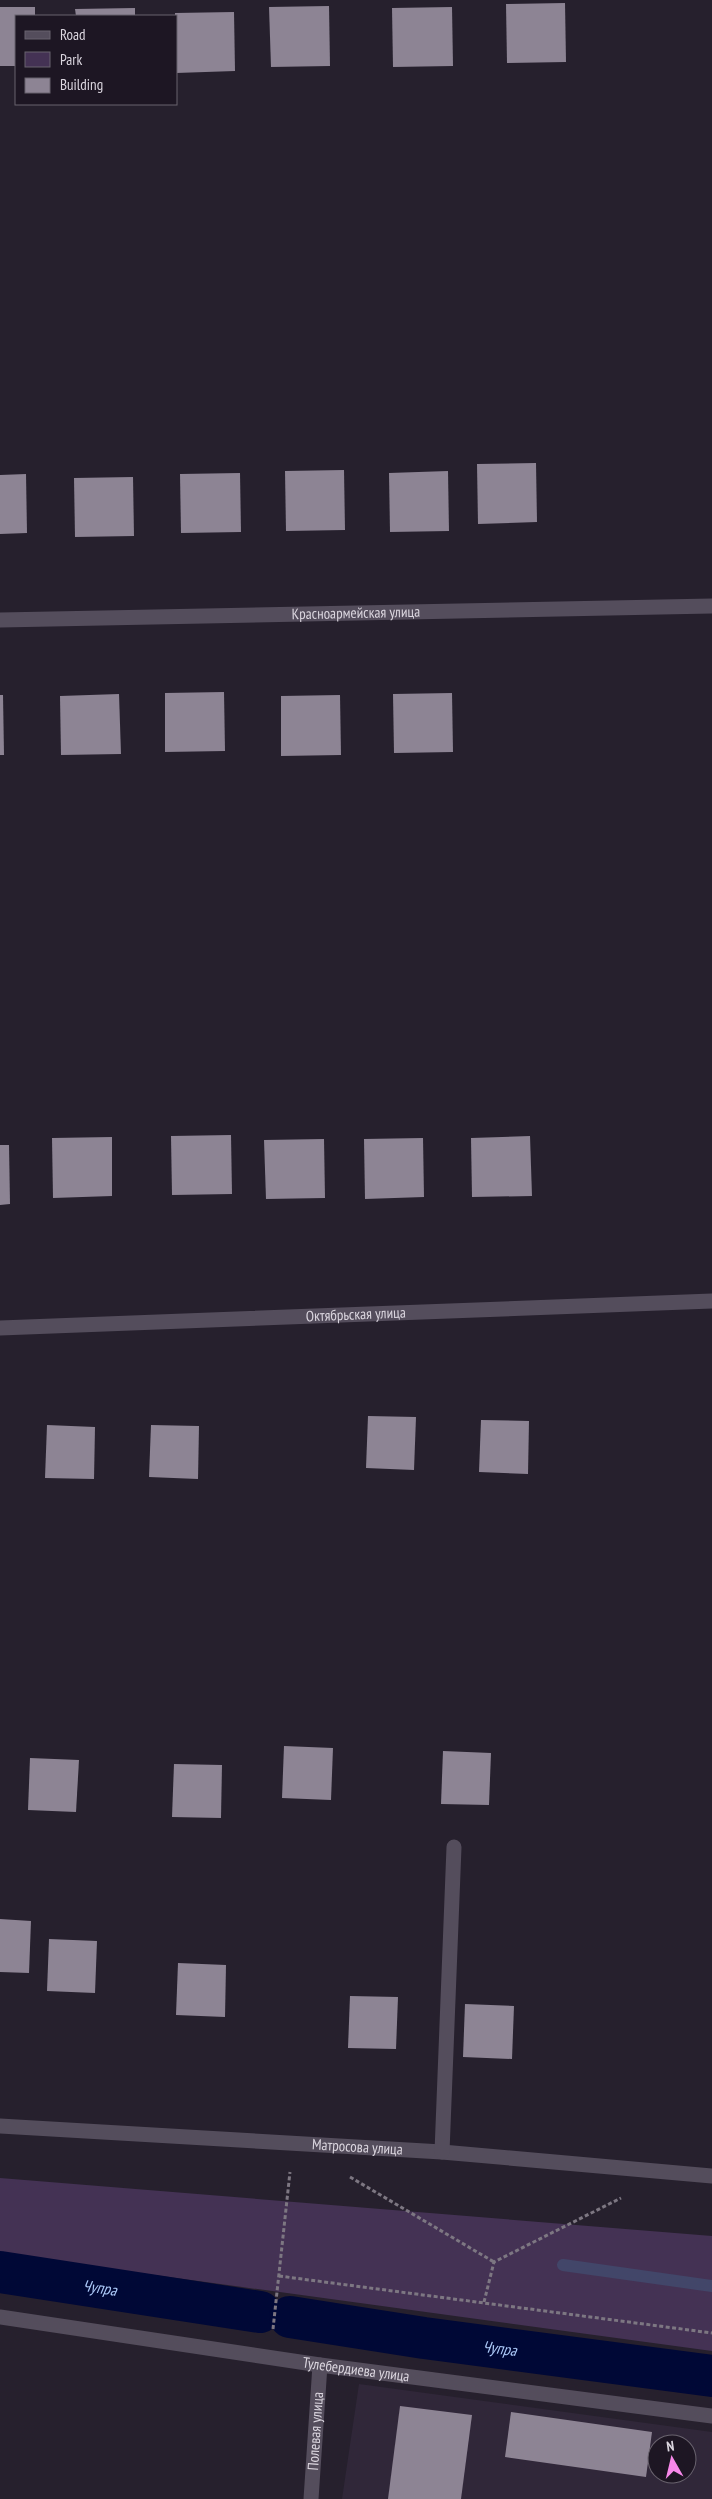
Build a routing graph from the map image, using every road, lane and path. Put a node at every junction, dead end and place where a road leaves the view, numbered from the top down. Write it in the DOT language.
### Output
graph roads {
  1 [pos="712,606"];
  2 [pos="0,620"];
  3 [pos="712,1301"];
  4 [pos="0,1328"];
  5 [pos="454,1847"];
  6 [pos="0,2126"];
  7 [pos="294,2143"];
  8 [pos="442,2152"];
  9 [pos="344,2173"];
  10 [pos="712,2176"];
  11 [pos="630,2194"];
  12 [pos="494,2262"];
  13 [pos="279,2276"];
  14 [pos="484,2302"];
  15 [pos="0,2317"];
  16 [pos="712,2333"];
  17 [pos="270,2357"];
  18 [pos="320,2365"];
  19 [pos="712,2416"];
  20 [pos="311,2499"];
  1 -- 2 [label="street, Красноармейская улица"];
  3 -- 4 [label="street, Октябрьская улица"];
  5 -- 8 [label="street"];
  6 -- 7 [label="street, Матросова улица"];
  7 -- 8 [label="street, Матросова улица"];
  7 -- 13 [label="path"];
  8 -- 10 [label="street, Матросова улица"];
  9 -- 12 [label="path"];
  11 -- 12 [label="path"];
  12 -- 14 [label="path"];
  13 -- 14 [label="path"];
  13 -- 17 [label="path"];
  14 -- 16 [label="path"];
  15 -- 17 [label="street, Тулебердиева улица"];
  17 -- 18 [label="street, Тулебердиева улица"];
  18 -- 19 [label="street, Тулебердиева улица"];
  18 -- 20 [label="street, Полевая улица"];
}
